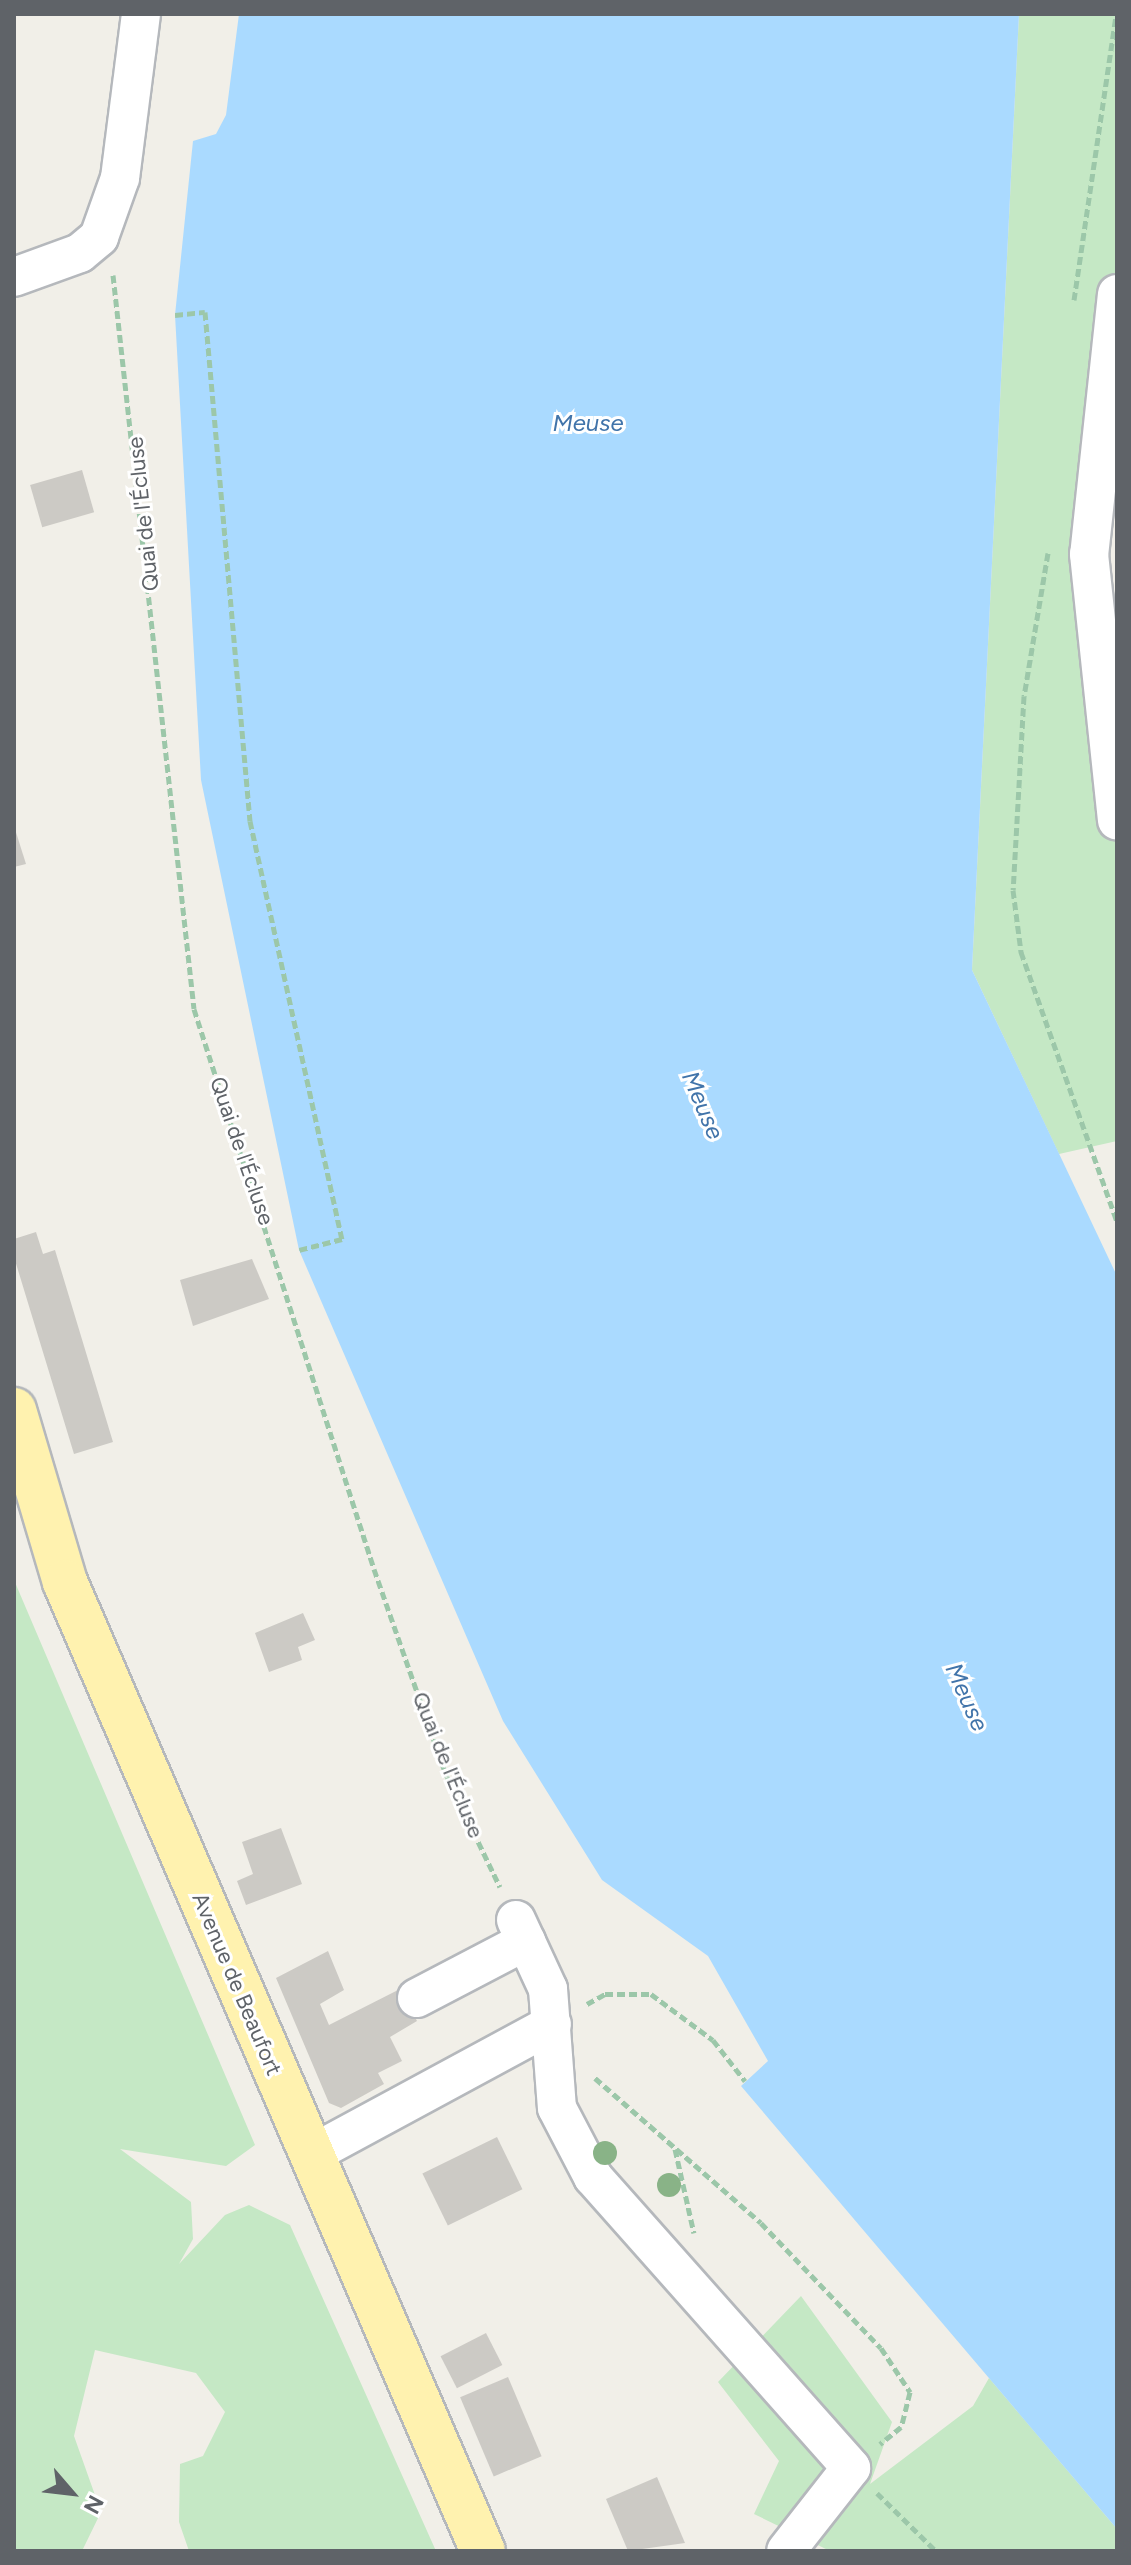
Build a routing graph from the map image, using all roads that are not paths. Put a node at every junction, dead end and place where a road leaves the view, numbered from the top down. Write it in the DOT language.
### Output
graph roads {
  1 [pos="141,14"];
  2 [pos="14,277"];
  3 [pos="1117,294"];
  4 [pos="1117,821"];
  5 [pos="14,1410"];
  6 [pos="417,1998"];
  7 [pos="552,2024"];
  8 [pos="310,2155"];
  9 [pos="483,2551"];
  10 [pos="786,2551"];
  1 -- 2 [label="street"];
  3 -- 4 [label="street"];
  5 -- 8 [label="main road, Avenue de Beaufort"];
  6 -- 7 [label="street"];
  7 -- 8 [label="street"];
  7 -- 10 [label="street"];
  8 -- 9 [label="main road, Avenue de Beaufort"];
}
